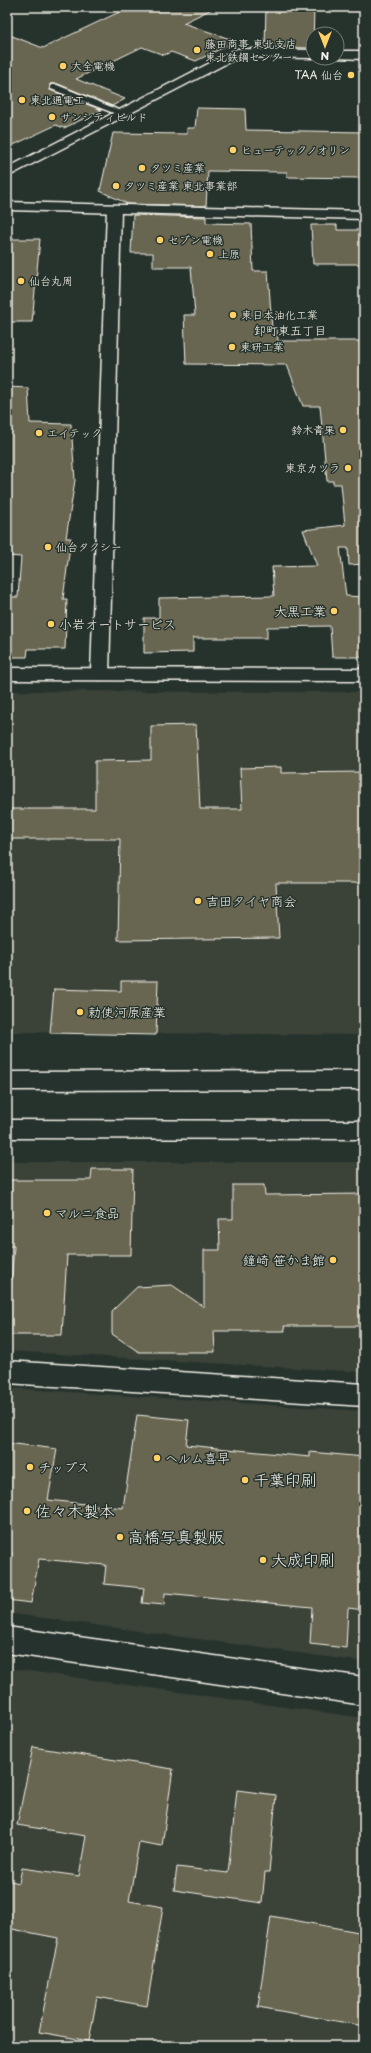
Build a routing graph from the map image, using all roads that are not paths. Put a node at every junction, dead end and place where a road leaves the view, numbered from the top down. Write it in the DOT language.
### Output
graph roads {
  1 [pos="305,54"];
  2 [pos="345,55"];
  3 [pos="364,55"];
  4 [pos="54,87"];
  5 [pos="122,113"];
  6 [pos="7,173"];
  7 [pos="7,206"];
  8 [pos="114,209"];
  9 [pos="364,215"];
  10 [pos="7,674"];
  11 [pos="100,674"];
  12 [pos="364,675"];
  13 [pos="364,1080"];
  14 [pos="7,1081"];
  15 [pos="7,1129"];
  16 [pos="364,1130"];
  17 [pos="7,1372"];
  18 [pos="364,1395"];
  19 [pos="7,1640"];
  20 [pos="364,1691"];
  1 -- 5 [label="street"];
  2 -- 3 [label="street"];
  4 -- 5 [label="lane"];
  5 -- 6 [label="street"];
  7 -- 8 [label="street"];
  8 -- 9 [label="street"];
  8 -- 11 [label="street"];
  10 -- 11 [label="street"];
  11 -- 12 [label="street"];
  13 -- 14 [label="street"];
  15 -- 16 [label="street"];
  17 -- 18 [label="street"];
  19 -- 20 [label="street"];
}
